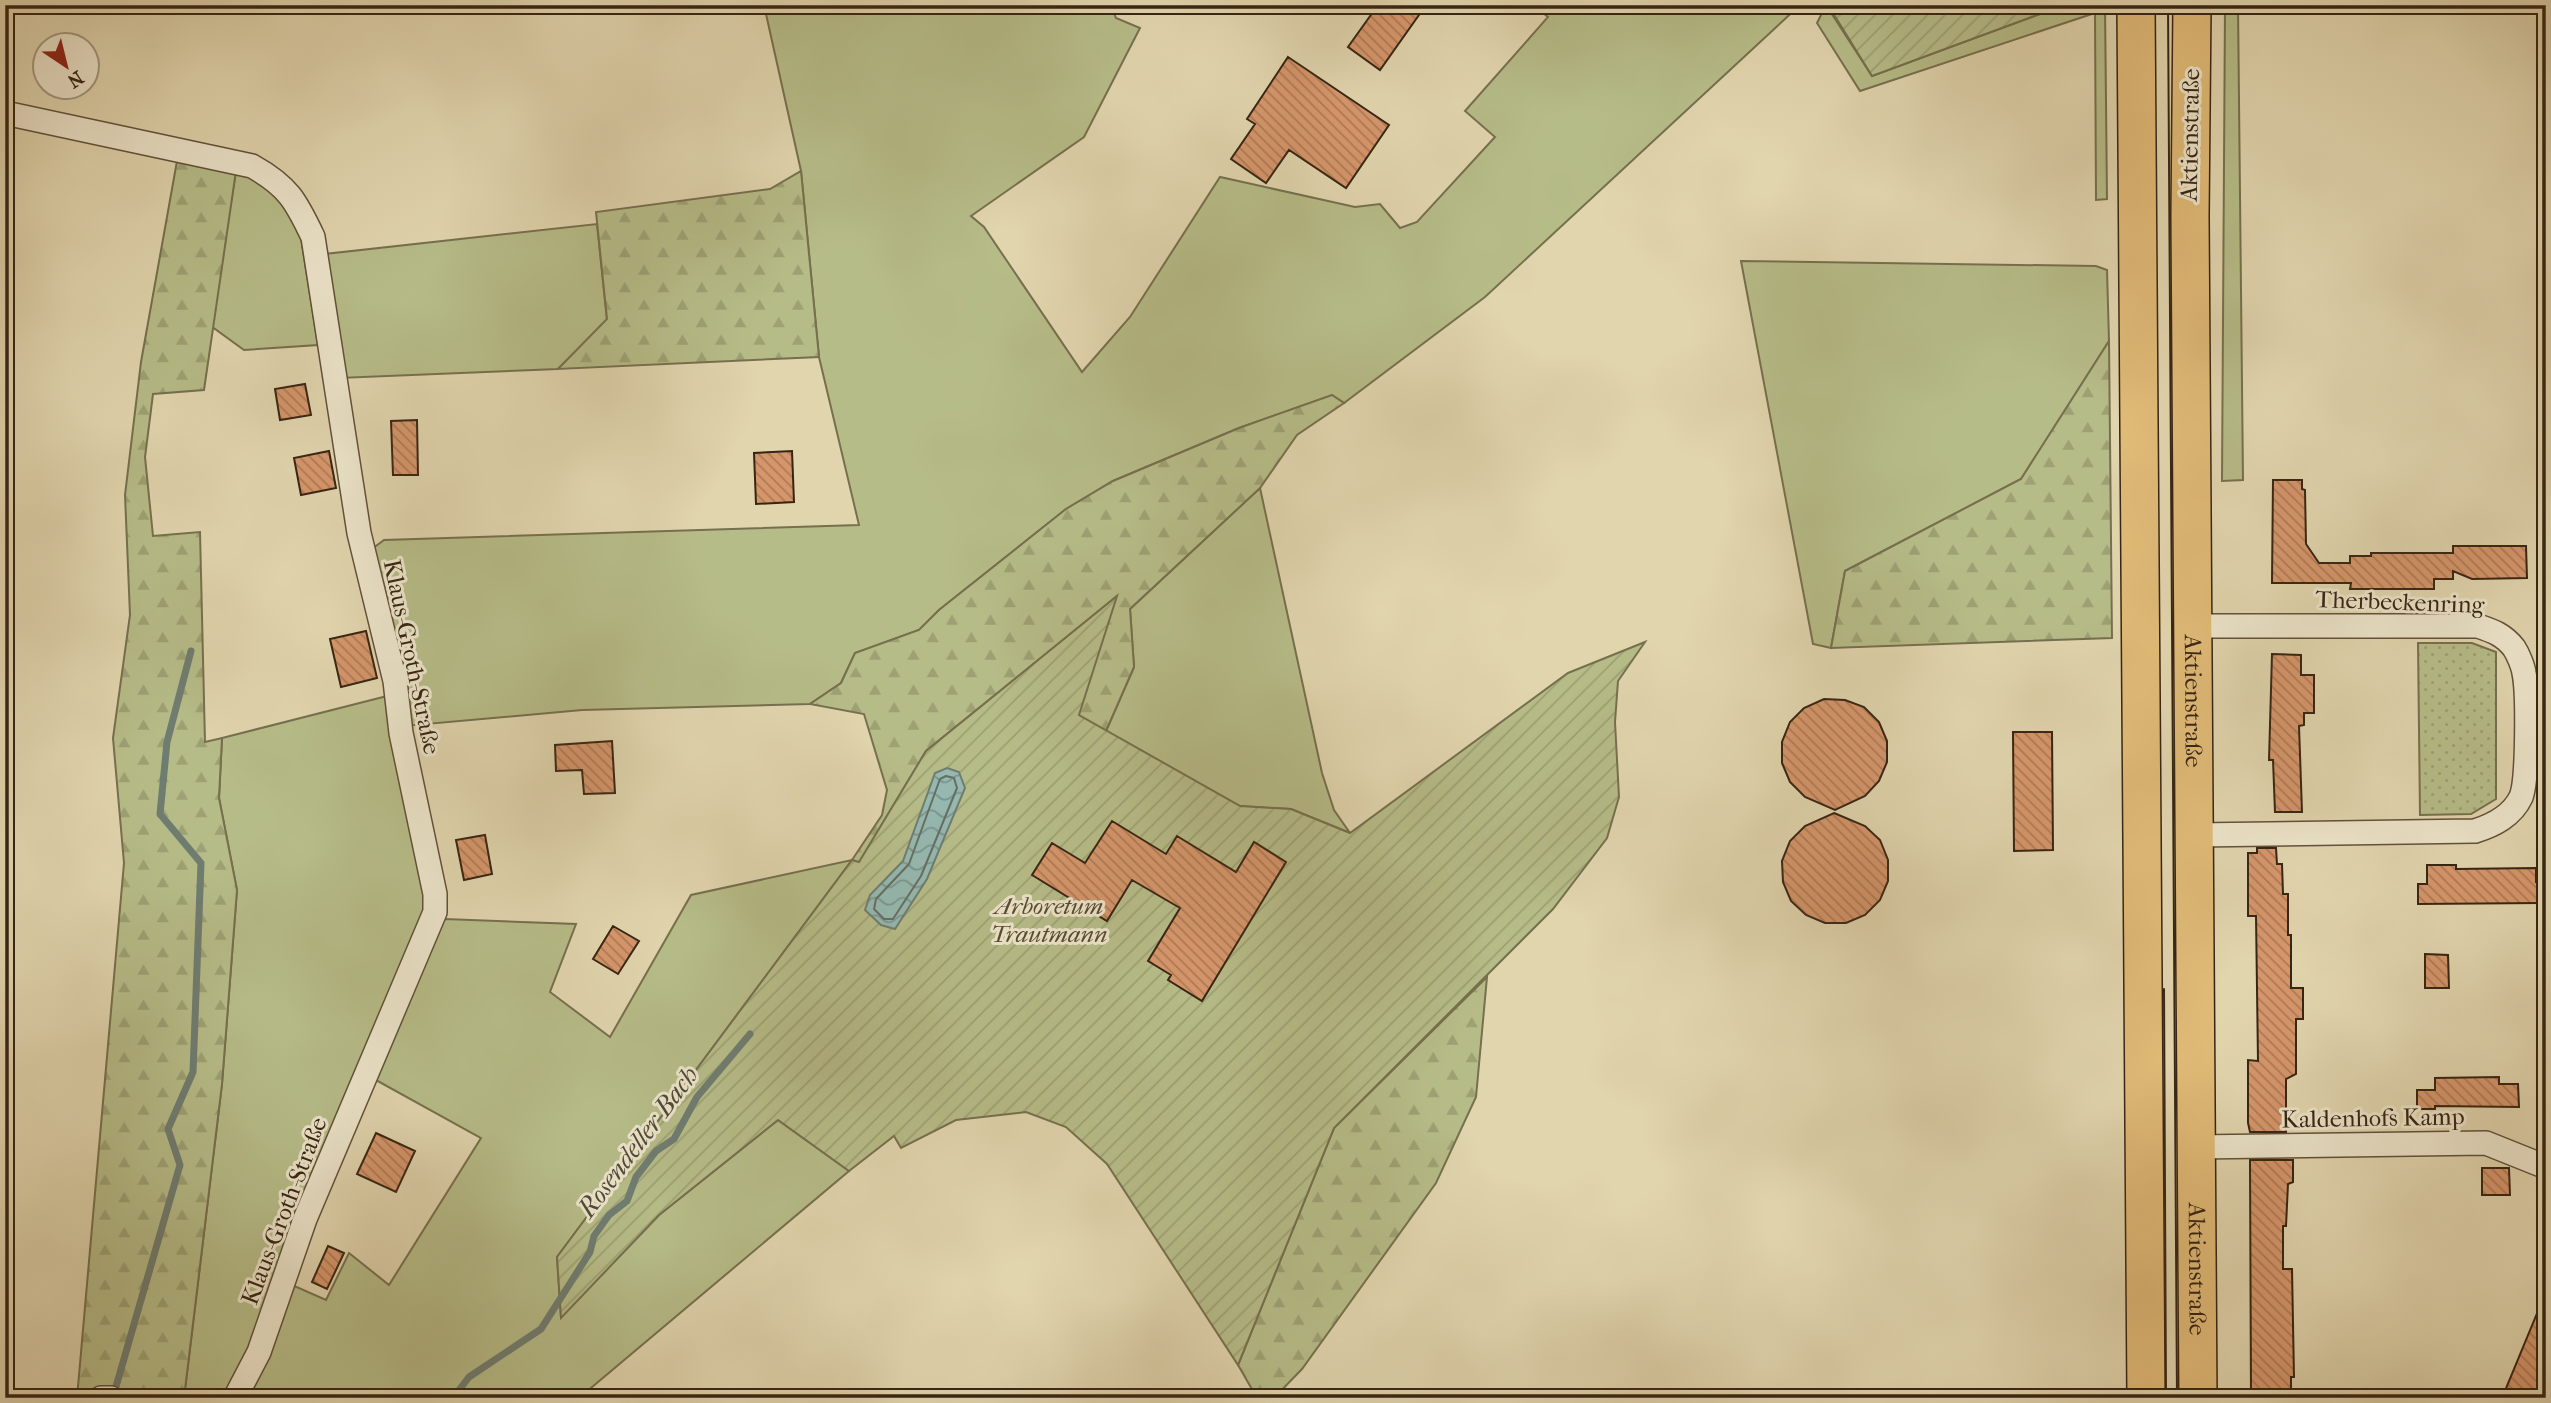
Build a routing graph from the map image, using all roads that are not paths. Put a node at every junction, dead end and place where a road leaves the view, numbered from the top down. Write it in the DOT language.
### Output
graph roads {
  1 [pos="2136,5"];
  2 [pos="2192,5"];
  3 [pos="5,113"];
  4 [pos="2194,626"];
  5 [pos="2536,730"];
  6 [pos="2195,835"];
  7 [pos="2196,1147"];
  8 [pos="2546,1167"];
  9 [pos="102,1398"];
  10 [pos="111,1398"];
  11 [pos="235,1398"];
  12 [pos="2146,1398"];
  13 [pos="2198,1398"];
  1 -- 12 [label="main road"];
  2 -- 4 [label="main road, Aktienstraße"];
  3 -- 11 [label="street, Klaus-Groth-Straße"];
  4 -- 5 [label="street, Therbeckenring"];
  4 -- 6 [label="main road, Aktienstraße"];
  5 -- 6 [label="street, Therbeckenring"];
  6 -- 7 [label="main road, Aktienstraße"];
  7 -- 8 [label="street, Kaldenhofs Kamp"];
  7 -- 13 [label="main road, Aktienstraße"];
  9 -- 10 [label="street"];
}
